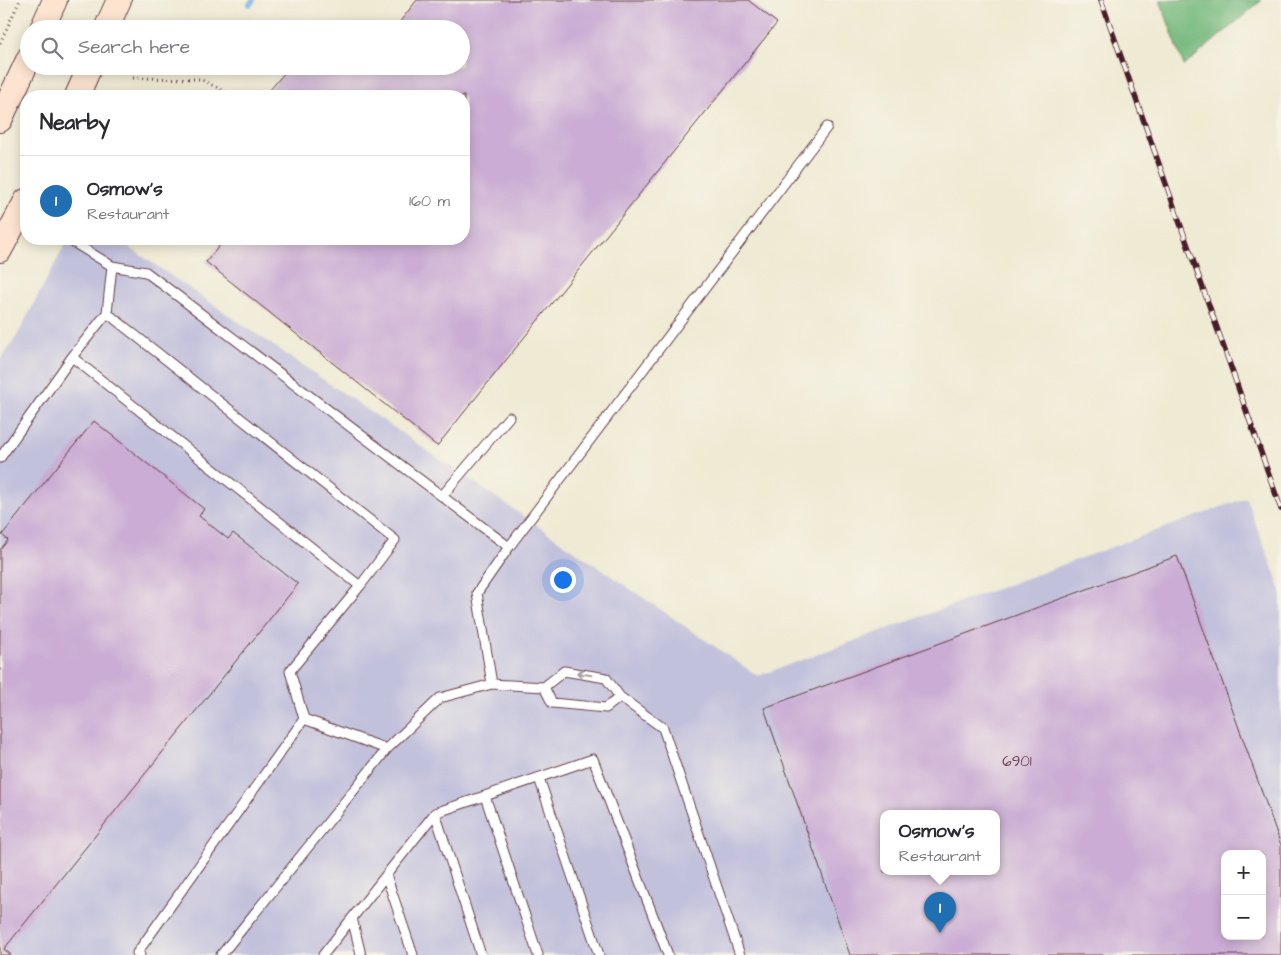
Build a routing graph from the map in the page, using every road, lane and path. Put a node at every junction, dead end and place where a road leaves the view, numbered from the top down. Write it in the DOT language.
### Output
graph roads {
  1 [pos="20,0"];
  2 [pos="56,0"];
  3 [pos="119,0"];
  4 [pos="46,20"];
  5 [pos="110,20"];
  6 [pos="0,43"];
  7 [pos="21,75"];
  8 [pos="86,75"];
  9 [pos="133,78"];
  10 [pos="80,90"];
  11 [pos="221,90"];
  12 [pos="0,120"];
  13 [pos="827,127"];
  14 [pos="20,216"];
  15 [pos="78,245"];
  16 [pos="0,250"];
  17 [pos="112,266"];
  18 [pos="107,313"];
  19 [pos="72,357"];
  20 [pos="509,417"];
  21 [pos="0,458"];
  22 [pos="442,496"];
  23 [pos="509,547"];
  24 [pos="360,586"];
  25 [pos="492,684"];
  26 [pos="544,687"];
  27 [pos="620,697"];
  28 [pos="304,719"];
  29 [pos="387,749"];
  30 [pos="539,778"];
  31 [pos="485,796"];
  32 [pos="435,813"];
  33 [pos="386,875"];
  34 [pos="352,918"];
  35 [pos="137,954"];
  36 [pos="221,955"];
  37 [pos="323,955"];
  38 [pos="361,955"];
  39 [pos="413,955"];
  40 [pos="481,955"];
  41 [pos="538,955"];
  42 [pos="599,955"];
  43 [pos="668,955"];
  44 [pos="740,955"];
  1 -- 6 [label="path"];
  2 -- 4 [label="main road"];
  3 -- 5 [label="main road"];
  7 -- 12 [label="main road"];
  8 -- 10 [label="main road"];
  9 -- 11 [label="path"];
  13 -- 23 [label="lane"];
  14 -- 16 [label="main road"];
  15 -- 17 [label="lane"];
  17 -- 18 [label="lane"];
  17 -- 22 [label="lane"];
  18 -- 19 [label="lane"];
  18 -- 24 [label="lane"];
  19 -- 21 [label="lane"];
  19 -- 24 [label="lane"];
  20 -- 22 [label="lane"];
  22 -- 23 [label="lane"];
  23 -- 25 [label="lane"];
  24 -- 28 [label="lane"];
  25 -- 26 [label="lane"];
  25 -- 29 [label="lane"];
  26 -- 27 [label="lane"];
  27 -- 26 [label="lane, one-way"];
  27 -- 44 [label="lane"];
  28 -- 29 [label="lane"];
  28 -- 35 [label="lane"];
  29 -- 36 [label="lane"];
  30 -- 31 [label="lane"];
  30 -- 42 [label="lane"];
  30 -- 43 [label="lane"];
  31 -- 32 [label="lane"];
  31 -- 41 [label="lane"];
  32 -- 33 [label="lane"];
  32 -- 40 [label="lane"];
  33 -- 34 [label="lane"];
  33 -- 39 [label="lane"];
  34 -- 37 [label="lane"];
  34 -- 38 [label="lane"];
}
